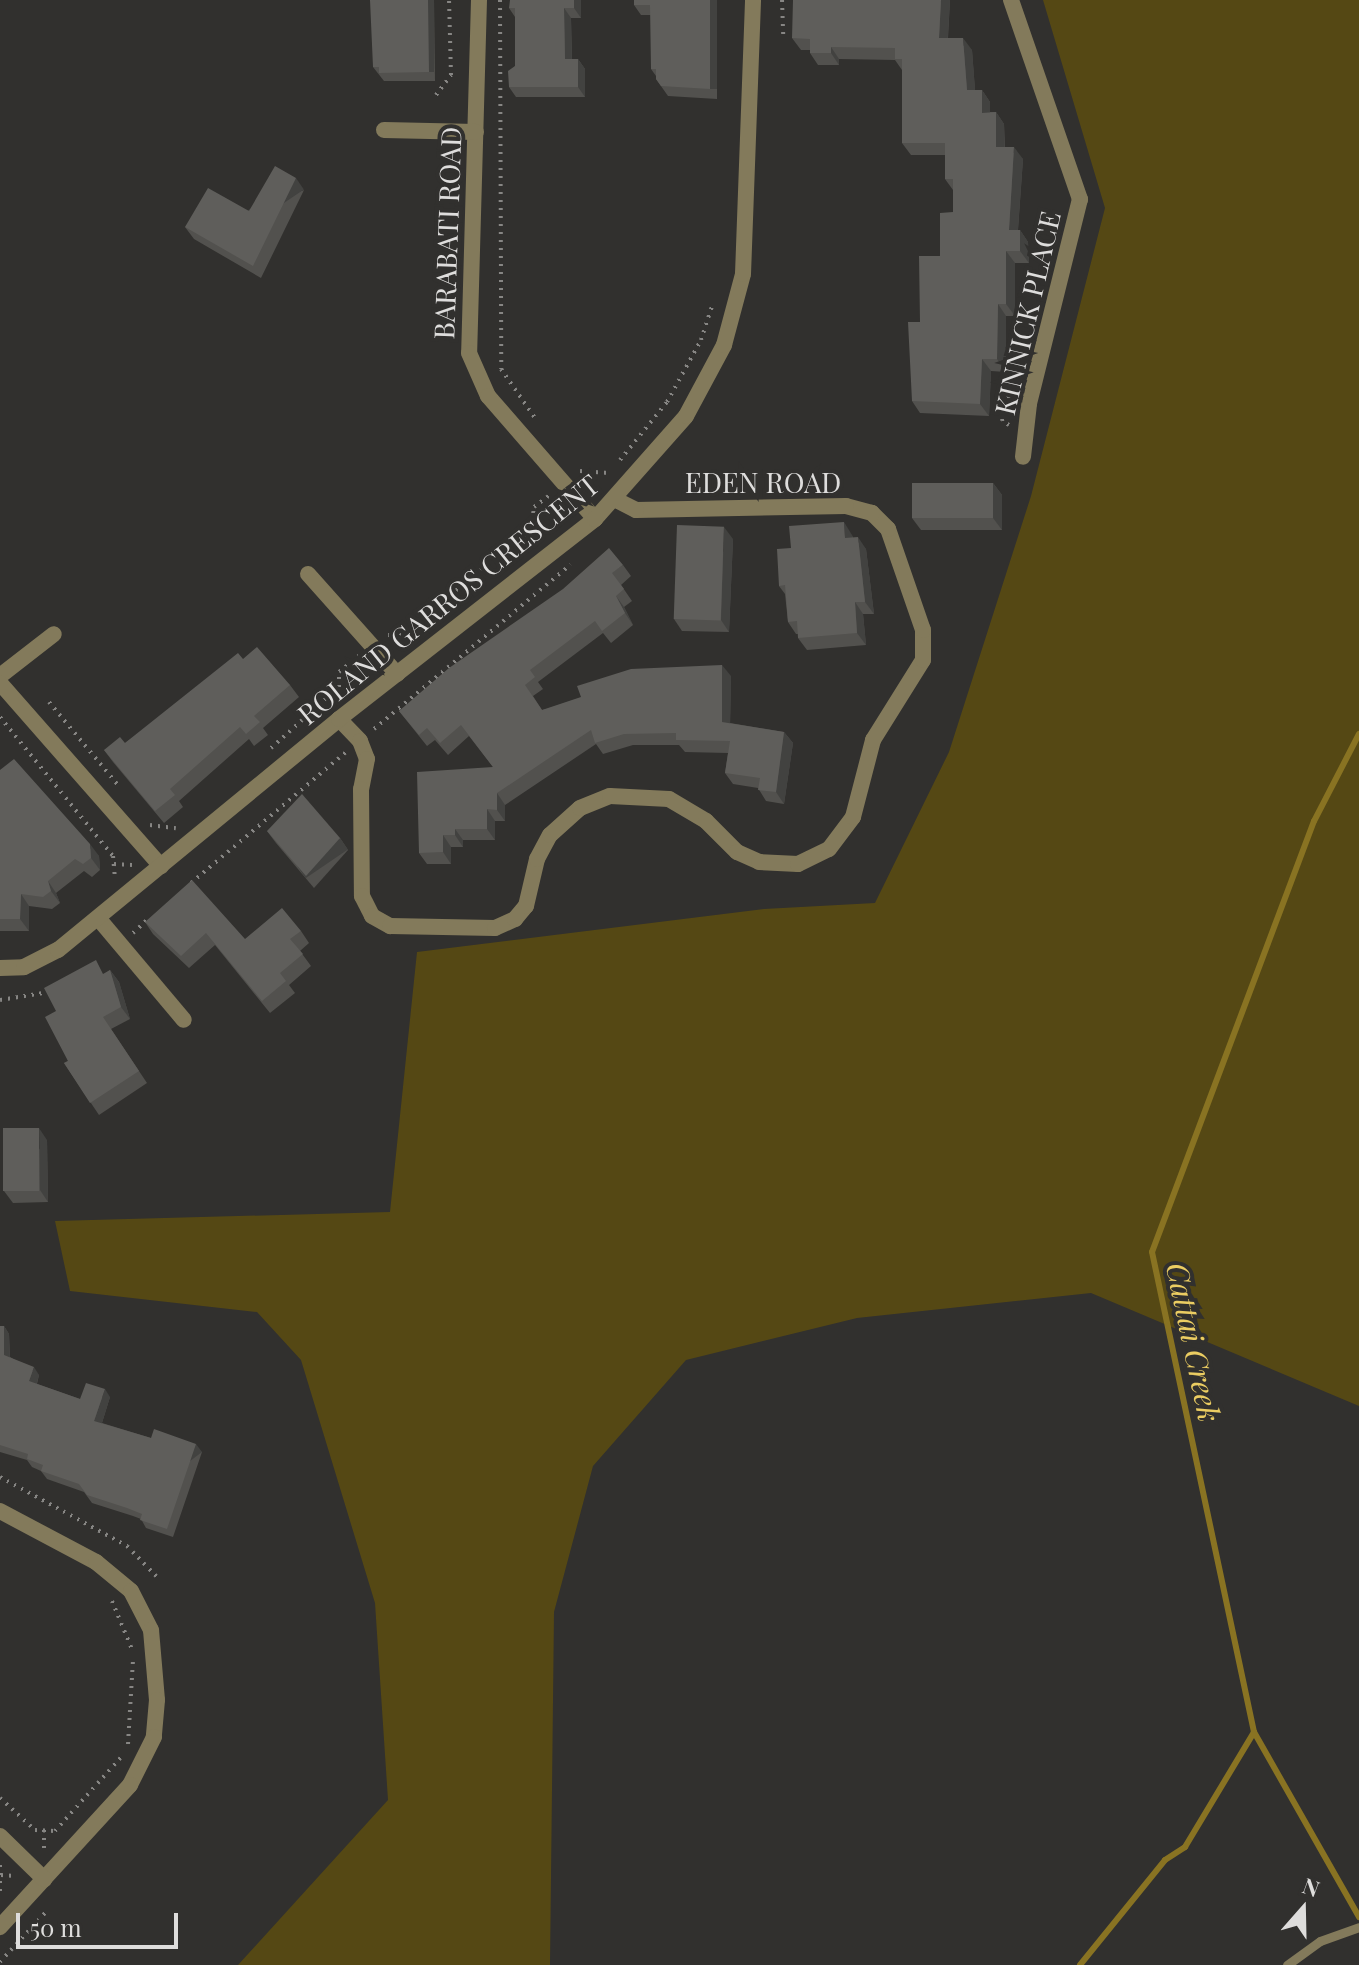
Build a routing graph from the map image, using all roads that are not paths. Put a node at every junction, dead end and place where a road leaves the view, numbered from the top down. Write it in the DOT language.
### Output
graph roads {
  1 [pos="479,0"];
  2 [pos="753,0"];
  3 [pos="1011,0"];
  4 [pos="384,130"];
  5 [pos="476,132"];
  6 [pos="1023,457"];
  7 [pos="616,500"];
  8 [pos="595,519"];
  9 [pos="308,574"];
  10 [pos="54,634"];
  11 [pos="397,674"];
  12 [pos="0,676"];
  13 [pos="0,683"];
  14 [pos="339,719"];
  15 [pos="161,866"];
  16 [pos="98,918"];
  17 [pos="0,968"];
  18 [pos="184,1020"];
  19 [pos="0,1511"];
  20 [pos="0,1836"];
  21 [pos="44,1879"];
  22 [pos="0,1927"];
  23 [pos="1359,1927"];
  24 [pos="1287,1965"];
  1 -- 5 [label="street, BARABATI ROAD"];
  2 -- 7 [label="street, ROLAND GARROS CRESCENT"];
  3 -- 6 [label="street, KINNICK PLACE"];
  4 -- 5 [label="street"];
  5 -- 8 [label="street, BARABATI ROAD"];
  7 -- 8 [label="street, ROLAND GARROS CRESCENT"];
  7 -- 14 [label="street, EDEN ROAD"];
  8 -- 11 [label="street, ROLAND GARROS CRESCENT"];
  9 -- 11 [label="street"];
  10 -- 12 [label="street"];
  11 -- 14 [label="street, ROLAND GARROS CRESCENT"];
  13 -- 15 [label="street"];
  14 -- 15 [label="street, ROLAND GARROS CRESCENT"];
  15 -- 16 [label="street, ROLAND GARROS CRESCENT"];
  16 -- 17 [label="street, ROLAND GARROS CRESCENT"];
  16 -- 18 [label="street"];
  19 -- 21 [label="street"];
  20 -- 21 [label="street"];
  21 -- 22 [label="street"];
  23 -- 24 [label="lane"];
}
